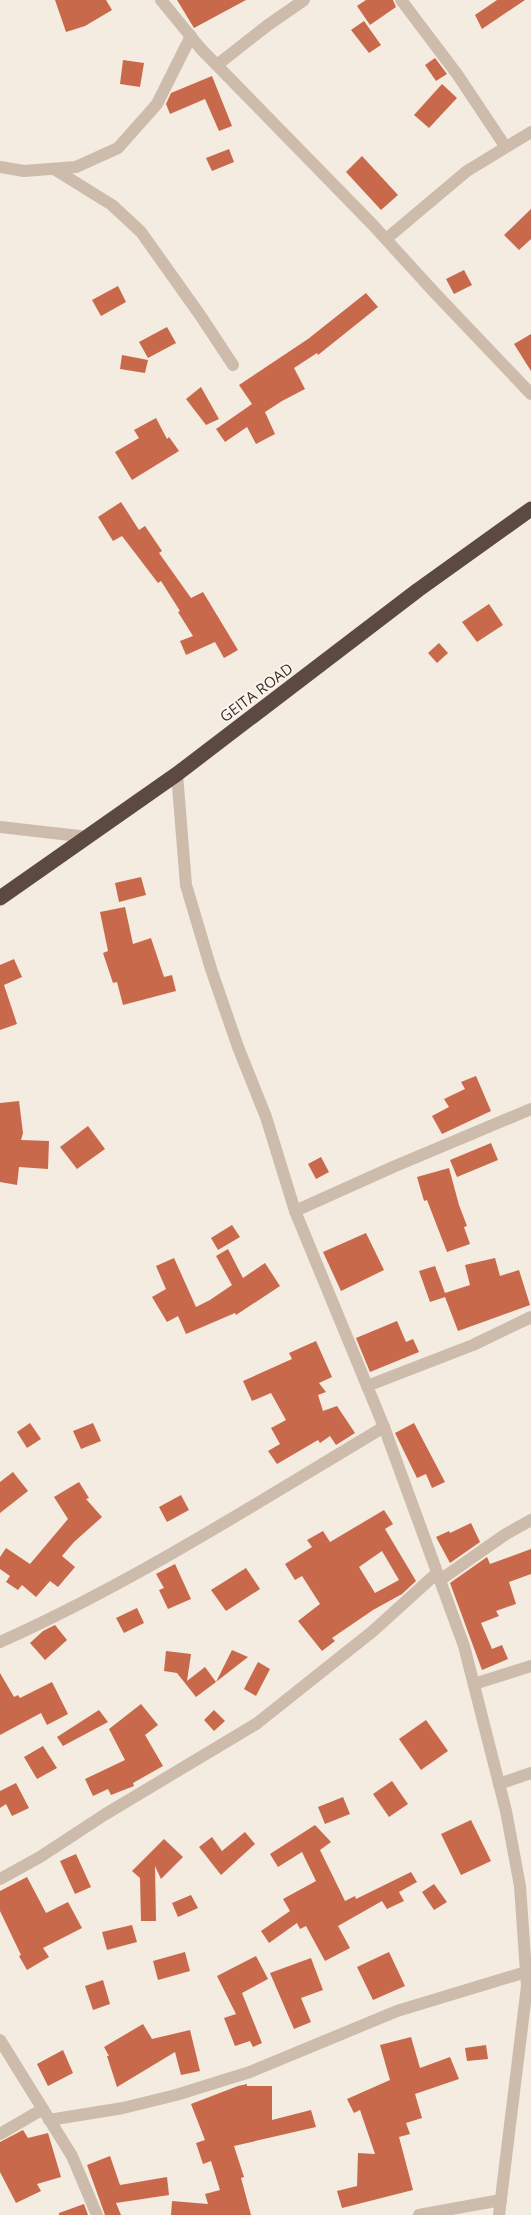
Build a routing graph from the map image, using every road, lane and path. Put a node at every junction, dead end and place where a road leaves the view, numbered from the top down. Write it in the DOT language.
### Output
graph roads {
  1 [pos="160,0"];
  2 [pos="304,0"];
  3 [pos="401,0"];
  4 [pos="191,36"];
  5 [pos="217,65"];
  6 [pos="531,132"];
  7 [pos="505,146"];
  8 [pos="0,167"];
  9 [pos="54,169"];
  10 [pos="386,239"];
  11 [pos="233,365"];
  12 [pos="531,394"];
  13 [pos="531,509"];
  14 [pos="177,774"];
  15 [pos="0,827"];
  16 [pos="88,837"];
  17 [pos="0,898"];
  18 [pos="531,1109"];
  19 [pos="295,1211"];
  20 [pos="531,1317"];
  21 [pos="367,1386"];
  22 [pos="384,1427"];
  23 [pos="531,1520"];
  24 [pos="438,1577"];
  25 [pos="0,1642"];
  26 [pos="531,1666"];
  27 [pos="474,1684"];
  28 [pos="531,1773"];
  29 [pos="500,1784"];
  30 [pos="0,1879"];
  31 [pos="528,1954"];
  32 [pos="526,1972"];
  33 [pos="527,2011"];
  34 [pos="0,2040"];
  35 [pos="46,2115"];
  36 [pos="0,2134"];
  37 [pos="501,2200"];
  38 [pos="97,2215"];
  39 [pos="419,2215"];
  40 [pos="499,2215"];
  1 -- 4 [label="street"];
  2 -- 5 [label="street"];
  3 -- 7 [label="street"];
  4 -- 5 [label="street"];
  4 -- 9 [label="street"];
  5 -- 10 [label="street"];
  6 -- 7 [label="street"];
  7 -- 10 [label="street"];
  8 -- 9 [label="street"];
  9 -- 11 [label="street"];
  10 -- 12 [label="street"];
  13 -- 14 [label="highway, GEITA ROAD"];
  14 -- 16 [label="highway, GEITA ROAD"];
  14 -- 19 [label="street"];
  15 -- 16 [label="street"];
  16 -- 17 [label="highway, GEITA ROAD"];
  18 -- 19 [label="street"];
  19 -- 21 [label="street"];
  20 -- 21 [label="street"];
  21 -- 22 [label="street"];
  22 -- 24 [label="street"];
  22 -- 25 [label="street"];
  23 -- 24 [label="street"];
  24 -- 27 [label="street"];
  24 -- 30 [label="street"];
  26 -- 27 [label="street"];
  27 -- 29 [label="street"];
  28 -- 29 [label="street"];
  29 -- 31 [label="street"];
  31 -- 32 [label="street"];
  32 -- 33 [label="street"];
  32 -- 35 [label="street"];
  33 -- 37 [label="street"];
  34 -- 35 [label="street"];
  35 -- 36 [label="street"];
  35 -- 38 [label="street"];
  37 -- 39 [label="street"];
  37 -- 40 [label="street"];
}
